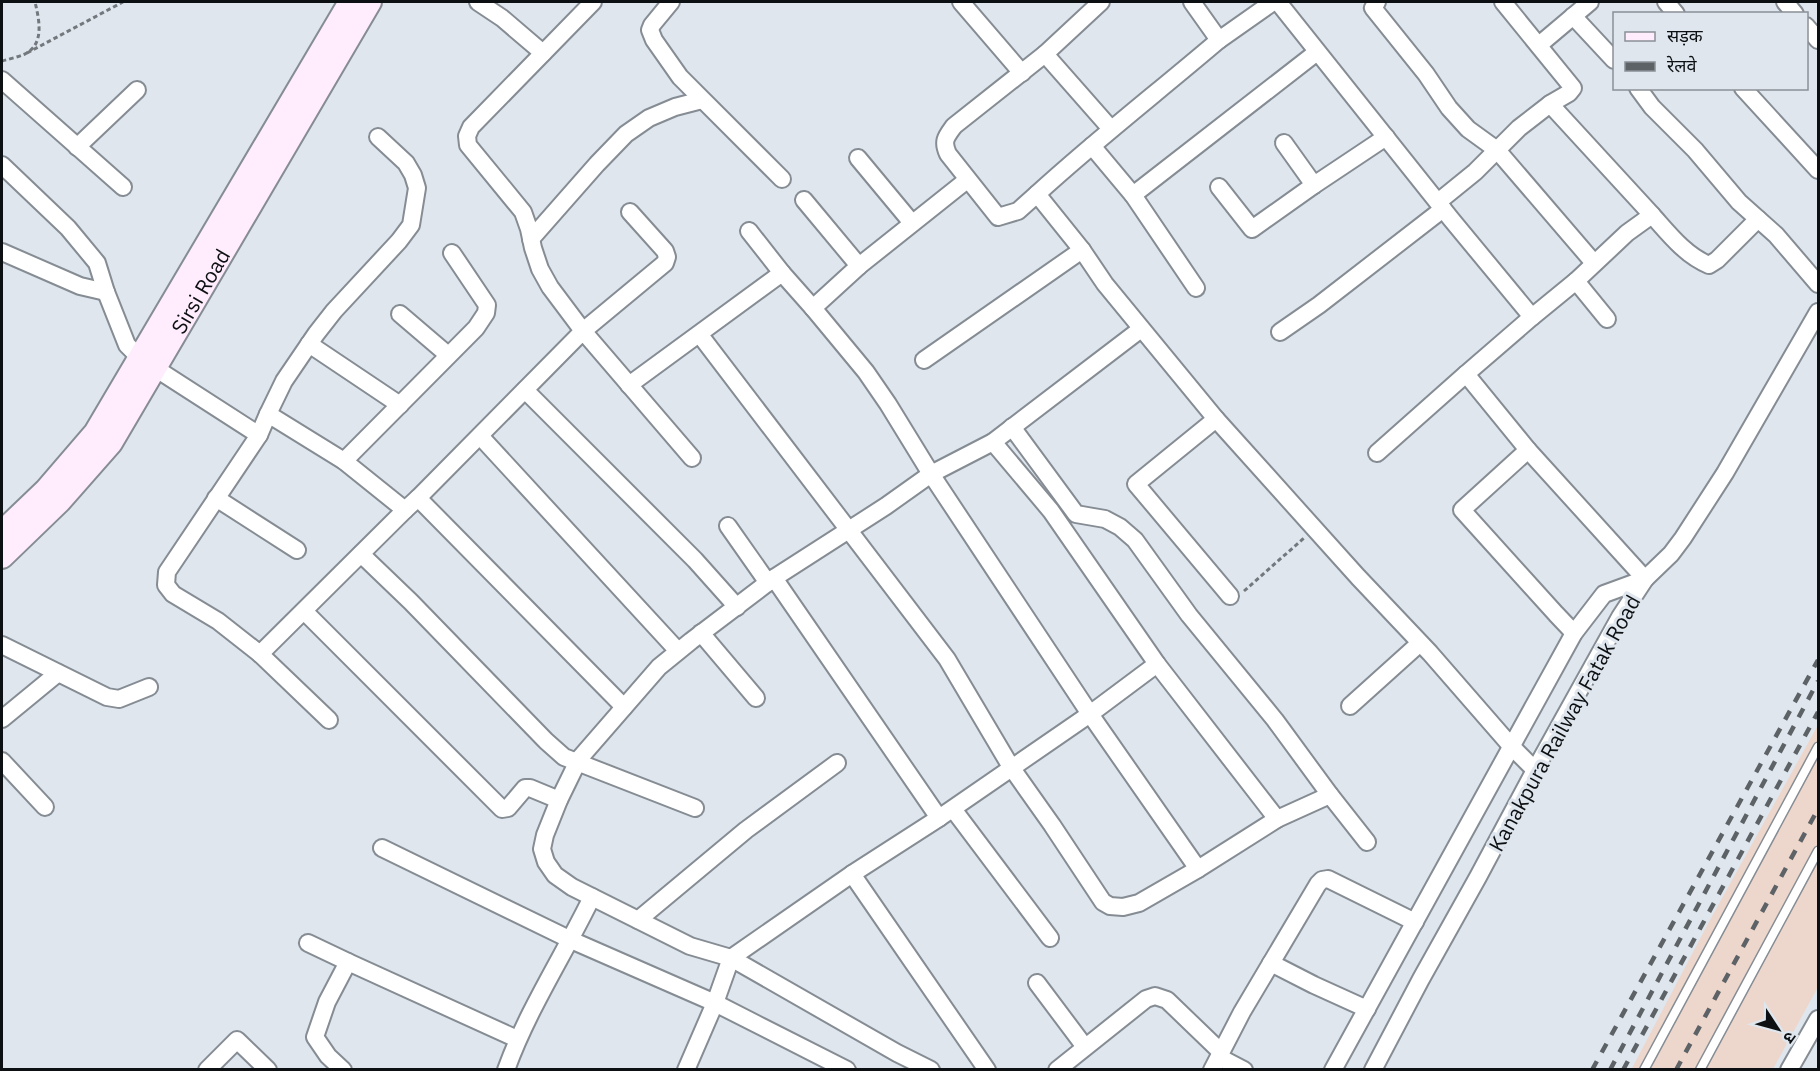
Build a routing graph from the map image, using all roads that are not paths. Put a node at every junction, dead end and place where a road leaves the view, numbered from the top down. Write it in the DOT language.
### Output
graph roads {
  1 [pos="351,2"];
  2 [pos="370,2"];
  3 [pos="478,2"];
  4 [pos="593,2"];
  5 [pos="671,2"];
  6 [pos="961,2"];
  7 [pos="1101,2"];
  8 [pos="1192,2"];
  9 [pos="1273,2"];
  10 [pos="1278,2"];
  11 [pos="1377,2"];
  12 [pos="1503,2"];
  13 [pos="1590,2"];
  14 [pos="1573,16"];
  15 [pos="1808,28"];
  16 [pos="1219,40"];
  17 [pos="1818,40"];
  18 [pos="1539,45"];
  19 [pos="1317,52"];
  20 [pos="543,53"];
  21 [pos="1045,54"];
  22 [pos="1613,59"];
  23 [pos="1022,72"];
  24 [pos="2,80"];
  25 [pos="137,90"];
  26 [pos="1640,90"];
  27 [pos="1745,90"];
  28 [pos="702,100"];
  29 [pos="1550,104"];
  30 [pos="1111,129"];
  31 [pos="378,137"];
  32 [pos="1386,137"];
  33 [pos="1284,143"];
  34 [pos="1092,146"];
  35 [pos="77,147"];
  36 [pos="1497,150"];
  37 [pos="858,158"];
  38 [pos="2,165"];
  39 [pos="1818,170"];
  40 [pos="782,179"];
  41 [pos="967,180"];
  42 [pos="1314,185"];
  43 [pos="123,187"];
  44 [pos="1219,187"];
  45 [pos="1037,194"];
  46 [pos="1133,195"];
  47 [pos="804,200"];
  48 [pos="1441,206"];
  49 [pos="630,212"];
  50 [pos="1652,215"];
  51 [pos="1758,219"];
  52 [pos="912,223"];
  53 [pos="749,231"];
  54 [pos="531,239"];
  55 [pos="1082,250"];
  56 [pos="2,252"];
  57 [pos="452,253"];
  58 [pos="1594,263"];
  59 [pos="859,266"];
  60 [pos="782,273"];
  61 [pos="1576,281"];
  62 [pos="1818,284"];
  63 [pos="1196,288"];
  64 [pos="106,292"];
  65 [pos="813,308"];
  66 [pos="1818,312"];
  67 [pos="400,314"];
  68 [pos="1532,317"];
  69 [pos="1607,319"];
  70 [pos="1141,329"];
  71 [pos="583,331"];
  72 [pos="1280,332"];
  73 [pos="700,335"];
  74 [pos="309,344"];
  75 [pos="448,355"];
  76 [pos="924,360"];
  77 [pos="147,362"];
  78 [pos="1466,374"];
  79 [pos="628,385"];
  80 [pos="525,390"];
  81 [pos="400,405"];
  82 [pos="268,414"];
  83 [pos="1216,419"];
  84 [pos="1012,427"];
  85 [pos="258,435"];
  86 [pos="480,436"];
  87 [pos="993,442"];
  88 [pos="1528,450"];
  89 [pos="1377,453"];
  90 [pos="692,458"];
  91 [pos="344,461"];
  92 [pos="931,474"];
  93 [pos="216,498"];
  94 [pos="418,498"];
  95 [pos="405,510"];
  96 [pos="728,526"];
  97 [pos="849,529"];
  98 [pos="2,532"];
  99 [pos="297,549"];
  100 [pos="361,554"];
  101 [pos="2,557"];
  102 [pos="1645,579"];
  103 [pos="771,580"];
  104 [pos="1230,596"];
  105 [pos="737,607"];
  106 [pos="304,611"];
  107 [pos="701,633"];
  108 [pos="1574,633"];
  109 [pos="1420,643"];
  110 [pos="2,645"];
  111 [pos="678,651"];
  112 [pos="260,654"];
  113 [pos="1157,664"];
  114 [pos="58,673"];
  115 [pos="149,687"];
  116 [pos="756,698"];
  117 [pos="1350,706"];
  118 [pos="624,707"];
  119 [pos="1090,714"];
  120 [pos="2,719"];
  121 [pos="328,720"];
  122 [pos="1511,746"];
  123 [pos="1818,747"];
  124 [pos="2,761"];
  125 [pos="577,762"];
  126 [pos="837,763"];
  127 [pos="1011,767"];
  128 [pos="1535,770"];
  129 [pos="1330,795"];
  130 [pos="559,800"];
  131 [pos="45,807"];
  132 [pos="696,808"];
  133 [pos="953,809"];
  134 [pos="939,818"];
  135 [pos="1277,819"];
  136 [pos="1367,842"];
  137 [pos="382,848"];
  138 [pos="1818,851"];
  139 [pos="1198,869"];
  140 [pos="852,874"];
  141 [pos="592,897"];
  142 [pos="638,920"];
  143 [pos="1415,922"];
  144 [pos="1050,938"];
  145 [pos="571,940"];
  146 [pos="308,943"];
  147 [pos="731,958"];
  148 [pos="348,962"];
  149 [pos="1271,963"];
  150 [pos="1037,983"];
  151 [pos="715,1003"];
  152 [pos="1367,1010"];
  153 [pos="1818,1019"];
  154 [pos="517,1039"];
  155 [pos="1085,1047"];
  156 [pos="1219,1062"];
  157 [pos="1794,1068"];
  158 [pos="207,1070"];
  159 [pos="268,1070"];
  160 [pos="343,1070"];
  161 [pos="506,1070"];
  162 [pos="686,1070"];
  163 [pos="847,1070"];
  164 [pos="931,1070"];
  165 [pos="987,1070"];
  166 [pos="1057,1070"];
  167 [pos="1244,1070"];
  168 [pos="1333,1070"];
  169 [pos="1373,1070"];
  170 [pos="1644,1070"];
  171 [pos="1700,1070"];
  1 -- 77 [label="main road, Sirsi Road"];
  2 -- 77 [label="main road, Sirsi Road"];
  3 -- 20 [label="street"];
  4 -- 20 [label="street"];
  5 -- 28 [label="street"];
  6 -- 23 [label="street"];
  7 -- 21 [label="street"];
  8 -- 16 [label="street"];
  9 -- 16 [label="street"];
  10 -- 19 [label="street"];
  11 -- 36 [label="street"];
  12 -- 18 [label="street"];
  13 -- 14 [label="street"];
  14 -- 18 [label="street"];
  14 -- 22 [label="street"];
  15 -- 17 [label="street"];
  16 -- 30 [label="street"];
  18 -- 29 [label="street"];
  19 -- 32 [label="street"];
  19 -- 46 [label="street"];
  20 -- 54 [label="street"];
  21 -- 23 [label="street"];
  21 -- 30 [label="street"];
  23 -- 41 [label="street"];
  24 -- 35 [label="street"];
  25 -- 35 [label="street"];
  26 -- 51 [label="street"];
  27 -- 39 [label="street"];
  28 -- 40 [label="street"];
  28 -- 54 [label="street"];
  29 -- 36 [label="street"];
  29 -- 50 [label="street"];
  30 -- 34 [label="street"];
  31 -- 74 [label="street"];
  32 -- 42 [label="street"];
  32 -- 48 [label="street"];
  33 -- 42 [label="street"];
  34 -- 45 [label="street"];
  34 -- 46 [label="street"];
  35 -- 43 [label="street"];
  36 -- 48 [label="street"];
  36 -- 58 [label="street"];
  37 -- 52 [label="street"];
  38 -- 64 [label="street"];
  41 -- 45 [label="street"];
  41 -- 52 [label="street"];
  42 -- 44 [label="street"];
  45 -- 55 [label="street"];
  46 -- 63 [label="street"];
  47 -- 59 [label="street"];
  48 -- 68 [label="street"];
  48 -- 72 [label="street"];
  49 -- 71 [label="street"];
  50 -- 51 [label="street"];
  50 -- 58 [label="street"];
  51 -- 62 [label="street"];
  52 -- 59 [label="street"];
  53 -- 60 [label="street"];
  54 -- 71 [label="street"];
  55 -- 70 [label="street"];
  55 -- 76 [label="street"];
  56 -- 64 [label="street"];
  57 -- 75 [label="street"];
  58 -- 61 [label="street"];
  59 -- 65 [label="street"];
  60 -- 65 [label="street"];
  60 -- 73 [label="street"];
  61 -- 68 [label="street"];
  61 -- 69 [label="street"];
  64 -- 77 [label="street"];
  65 -- 92 [label="street"];
  66 -- 102 [label="street"];
  67 -- 75 [label="street"];
  68 -- 78 [label="street"];
  70 -- 83 [label="street"];
  70 -- 84 [label="street"];
  71 -- 79 [label="street"];
  71 -- 80 [label="street"];
  73 -- 79 [label="street"];
  73 -- 97 [label="street"];
  74 -- 81 [label="street"];
  74 -- 82 [label="street"];
  75 -- 81 [label="street"];
  77 -- 85 [label="street"];
  77 -- 98 [label="main road, Sirsi Road"];
  77 -- 101 [label="main road, Sirsi Road"];
  78 -- 88 [label="street"];
  78 -- 89 [label="street"];
  79 -- 90 [label="street"];
  80 -- 86 [label="street"];
  80 -- 105 [label="street"];
  81 -- 91 [label="street"];
  82 -- 85 [label="street"];
  82 -- 91 [label="street"];
  83 -- 104 [label="street"];
  83 -- 109 [label="street"];
  84 -- 87 [label="street"];
  84 -- 129 [label="street"];
  85 -- 93 [label="street"];
  86 -- 94 [label="street"];
  86 -- 111 [label="street"];
  87 -- 92 [label="street"];
  87 -- 113 [label="street"];
  88 -- 102 [label="street"];
  88 -- 108 [label="street"];
  91 -- 95 [label="street"];
  92 -- 97 [label="street"];
  92 -- 119 [label="street"];
  93 -- 99 [label="street"];
  93 -- 112 [label="street"];
  94 -- 95 [label="street"];
  94 -- 118 [label="street"];
  95 -- 100 [label="street"];
  96 -- 103 [label="street"];
  97 -- 103 [label="street"];
  97 -- 127 [label="street"];
  100 -- 106 [label="street"];
  100 -- 125 [label="street"];
  102 -- 108 [label="street, Kanakpura Railway Fatak Road"];
  102 -- 128 [label="street, Kanakpura Railway Fatak Road"];
  103 -- 105 [label="street"];
  103 -- 134 [label="street"];
  105 -- 107 [label="street"];
  106 -- 112 [label="street"];
  106 -- 130 [label="street"];
  107 -- 111 [label="street"];
  107 -- 116 [label="street"];
  108 -- 122 [label="street, Kanakpura Railway Fatak Road"];
  109 -- 117 [label="street"];
  109 -- 122 [label="street"];
  110 -- 114 [label="street"];
  111 -- 118 [label="street"];
  112 -- 121 [label="street"];
  113 -- 119 [label="street"];
  113 -- 135 [label="street"];
  114 -- 115 [label="street"];
  114 -- 120 [label="street"];
  118 -- 125 [label="street"];
  119 -- 127 [label="street"];
  119 -- 139 [label="street"];
  122 -- 128 [label="street"];
  122 -- 143 [label="street, Kanakpura Railway Fatak Road"];
  123 -- 170 [label="lane"];
  124 -- 131 [label="street"];
  125 -- 130 [label="street"];
  125 -- 132 [label="street"];
  126 -- 142 [label="street"];
  127 -- 133 [label="street"];
  127 -- 139 [label="street"];
  128 -- 169 [label="street, Kanakpura Railway Fatak Road"];
  129 -- 135 [label="street"];
  129 -- 136 [label="street"];
  130 -- 141 [label="street"];
  133 -- 134 [label="street"];
  133 -- 144 [label="street"];
  134 -- 140 [label="street"];
  135 -- 139 [label="street"];
  137 -- 145 [label="street"];
  138 -- 171 [label="lane"];
  140 -- 147 [label="street"];
  140 -- 165 [label="street"];
  141 -- 142 [label="street"];
  141 -- 145 [label="street"];
  142 -- 147 [label="street"];
  143 -- 149 [label="street"];
  143 -- 152 [label="street, Kanakpura Railway Fatak Road"];
  145 -- 151 [label="street"];
  145 -- 154 [label="street"];
  146 -- 148 [label="street"];
  147 -- 151 [label="street"];
  147 -- 164 [label="street"];
  148 -- 154 [label="street"];
  148 -- 160 [label="street"];
  149 -- 152 [label="street"];
  149 -- 156 [label="street"];
  150 -- 155 [label="street"];
  151 -- 162 [label="street"];
  151 -- 163 [label="street"];
  152 -- 168 [label="street, Kanakpura Railway Fatak Road"];
  153 -- 157 [label="street"];
  154 -- 161 [label="street"];
  155 -- 156 [label="street"];
  155 -- 166 [label="street"];
  156 -- 167 [label="street"];
  158 -- 159 [label="street"];
}
